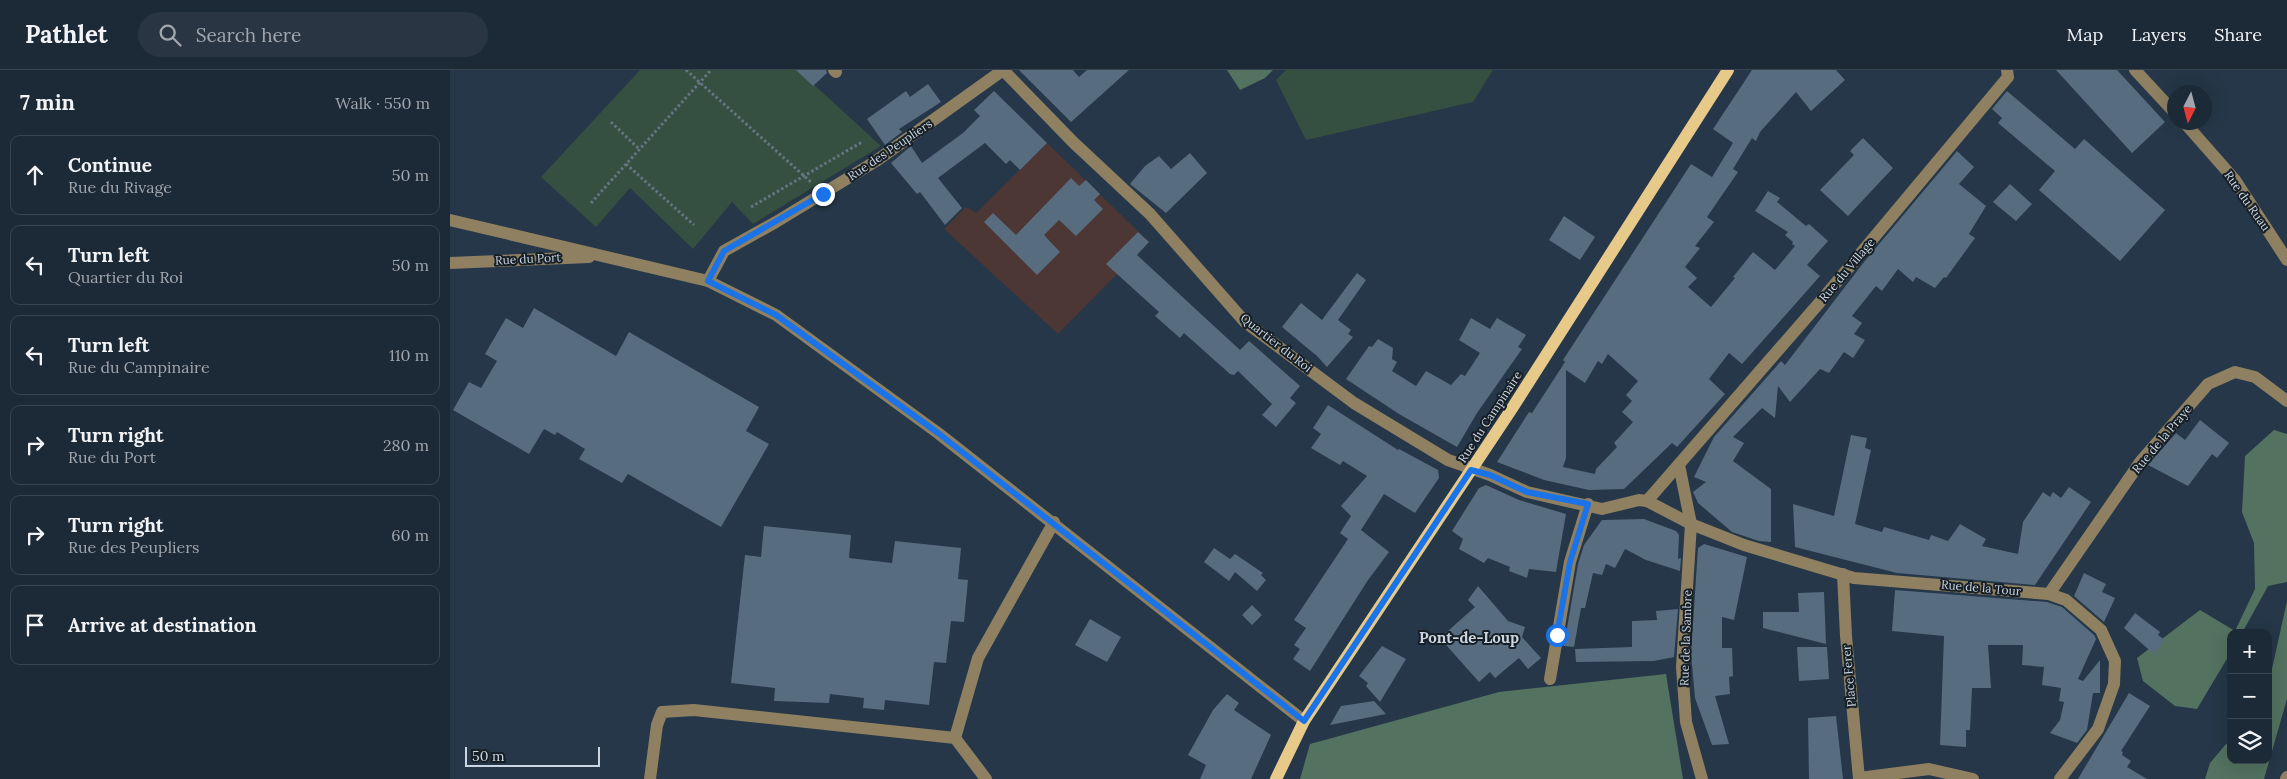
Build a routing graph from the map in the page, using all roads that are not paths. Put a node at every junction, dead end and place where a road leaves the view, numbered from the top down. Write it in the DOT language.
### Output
graph roads {
  1 [pos="1003,70"];
  2 [pos="1728,70"];
  3 [pos="2007,70"];
  4 [pos="2134,70"];
  5 [pos="2167,105"];
  6 [pos="2191,130"];
  7 [pos="450,220"];
  8 [pos="606,256"];
  9 [pos="2287,260"];
  10 [pos="450,263"];
  11 [pos="708,281"];
  12 [pos="2287,401"];
  13 [pos="1678,465"];
  14 [pos="1471,470"];
  15 [pos="1647,501"];
  16 [pos="1588,504"];
  17 [pos="1054,522"];
  18 [pos="1691,524"];
  19 [pos="1843,574"];
  20 [pos="2049,594"];
  21 [pos="1550,678"];
  22 [pos="1304,721"];
  23 [pos="955,738"];
  24 [pos="650,779"];
  25 [pos="986,779"];
  26 [pos="1276,779"];
  27 [pos="1702,779"];
  28 [pos="1859,779"];
  29 [pos="1973,779"];
  30 [pos="2060,779"];
  1 -- 11 [label="street, Rue des Peupliers"];
  1 -- 14 [label="street, Quartier du Roi"];
  2 -- 14 [label="main road, Rue du Campinaire"];
  3 -- 13 [label="street, Rue du Village"];
  4 -- 5 [label="street"];
  6 -- 9 [label="street, Rue du Ruau"];
  7 -- 8 [label="street"];
  8 -- 10 [label="street, Rue du Port"];
  8 -- 11 [label="street"];
  11 -- 17 [label="street"];
  12 -- 20 [label="street, Rue de la Praye"];
  13 -- 15 [label="street, Rue du Village"];
  13 -- 18 [label="street, Rue de la Sambre"];
  14 -- 16 [label="street, Quartier du Roi"];
  14 -- 22 [label="main road, Rue du Campinaire"];
  15 -- 16 [label="street, Quartier du Roi"];
  15 -- 18 [label="street, Rue de la Tour"];
  16 -- 21 [label="street"];
  17 -- 22 [label="street"];
  17 -- 23 [label="street"];
  18 -- 19 [label="street, Rue de la Tour"];
  18 -- 27 [label="street, Rue de la Sambre"];
  19 -- 20 [label="street, Rue de la Tour"];
  19 -- 28 [label="street, Place Ferer"];
  20 -- 30 [label="street, Rue de la Tour"];
  22 -- 26 [label="main road, Rue du Campinaire"];
  23 -- 24 [label="street"];
  23 -- 25 [label="street"];
  28 -- 29 [label="street"];
}
